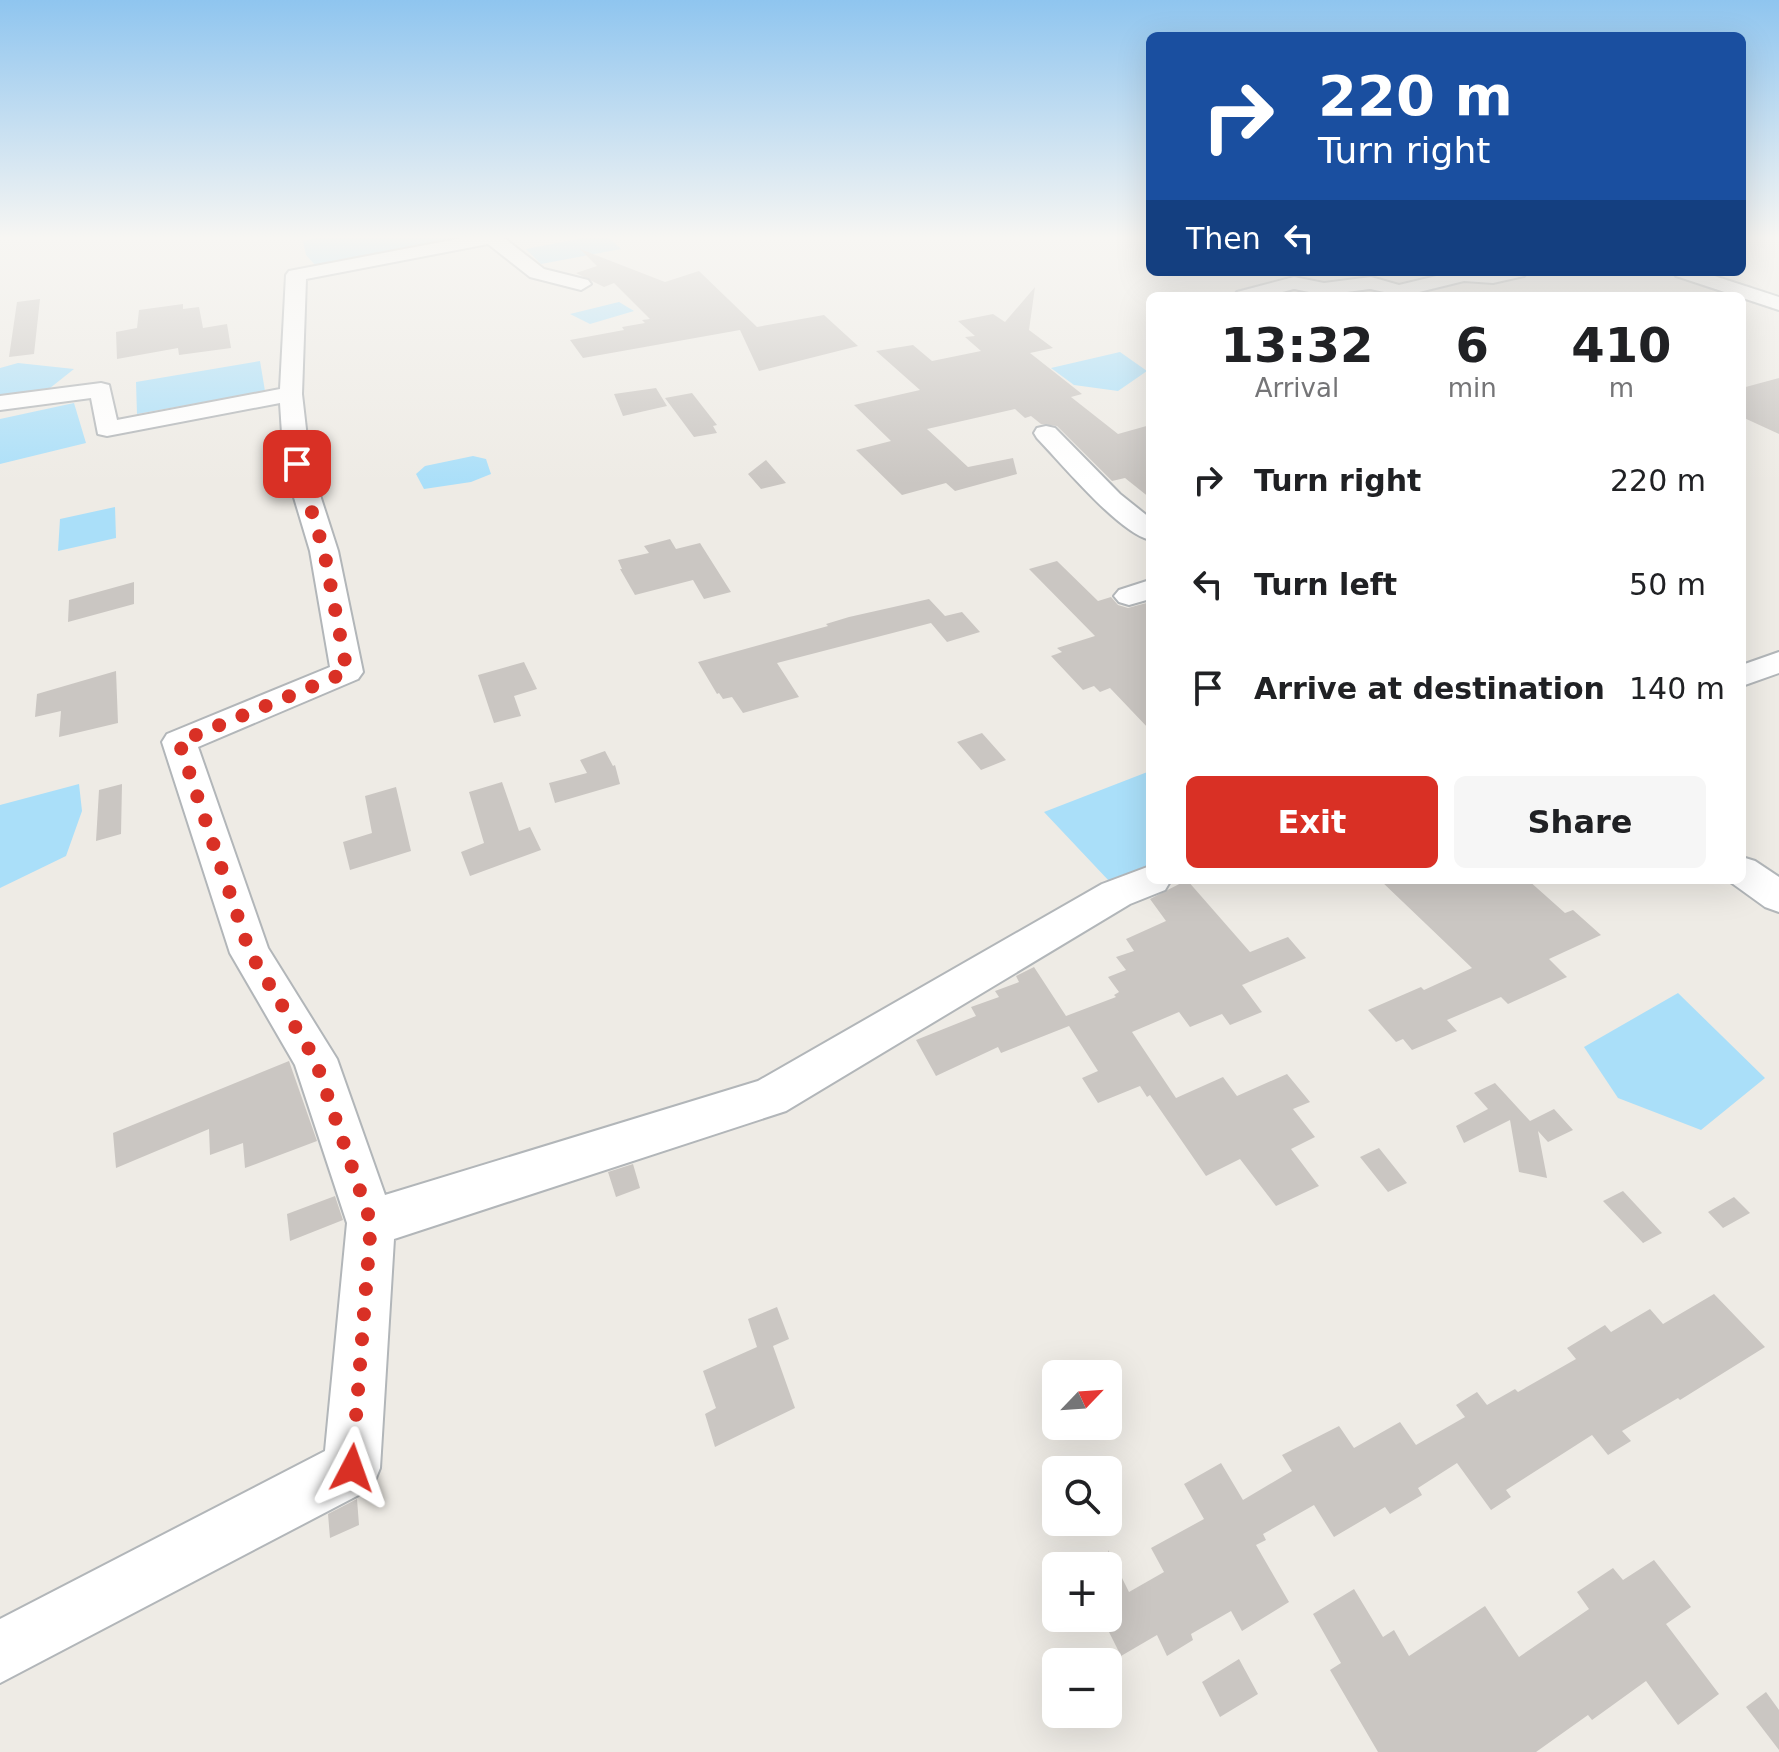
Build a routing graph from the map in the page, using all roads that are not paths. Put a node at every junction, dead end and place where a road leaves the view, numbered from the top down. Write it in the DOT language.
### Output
graph roads {
  1 [pos="294,320"];
  2 [pos="291,394"];
  3 [pos="0,403"];
  4 [pos="1046,433"];
  5 [pos="1146,529"];
  6 [pos="1746,874"];
  7 [pos="1146,882"];
  8 [pos="1779,897"];
  9 [pos="371,1223"];
  10 [pos="0,1652"];
  1 -- 2 [label="street"];
  2 -- 3 [label="street"];
  2 -- 9 [label="street"];
  4 -- 5 [label="street"];
  6 -- 8 [label="street"];
  7 -- 9 [label="street"];
  9 -- 10 [label="street"];
}
